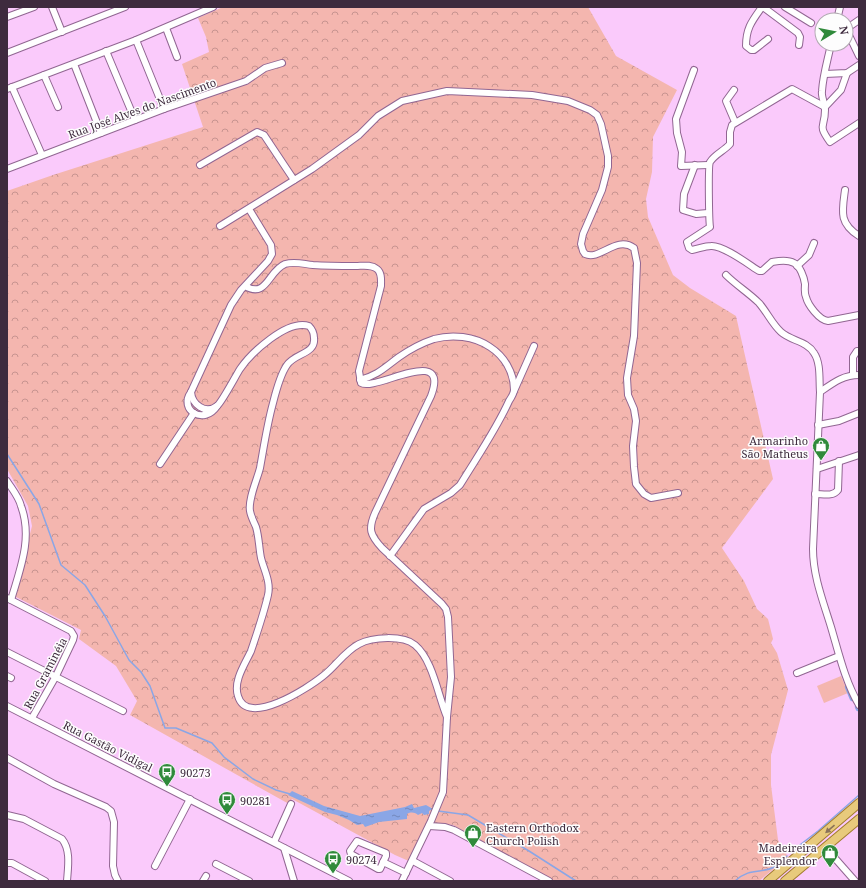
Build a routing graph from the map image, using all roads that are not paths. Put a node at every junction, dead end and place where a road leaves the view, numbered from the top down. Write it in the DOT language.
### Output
graph roads {
  1 [pos="34,7"];
  2 [pos="52,7"];
  3 [pos="125,7"];
  4 [pos="213,7"];
  5 [pos="763,7"];
  6 [pos="785,7"];
  7 [pos="198,10"];
  8 [pos="7,18"];
  9 [pos="859,20"];
  10 [pos="811,23"];
  11 [pos="166,28"];
  12 [pos="62,32"];
  13 [pos="768,39"];
  14 [pos="136,40"];
  15 [pos="799,45"];
  16 [pos="106,51"];
  17 [pos="829,52"];
  18 [pos="7,53"];
  19 [pos="859,56"];
  20 [pos="177,57"];
  21 [pos="282,63"];
  22 [pos="74,64"];
  23 [pos="859,66"];
  24 [pos="694,70"];
  25 [pos="846,73"];
  26 [pos="825,74"];
  27 [pos="44,75"];
  28 [pos="10,88"];
  29 [pos="734,90"];
  30 [pos="58,107"];
  31 [pos="825,107"];
  32 [pos="164,109"];
  33 [pos="135,120"];
  34 [pos="735,122"];
  35 [pos="859,123"];
  36 [pos="101,133"];
  37 [pos="42,155"];
  38 [pos="200,165"];
  39 [pos="694,165"];
  40 [pos="708,165"];
  41 [pos="7,168"];
  42 [pos="294,180"];
  43 [pos="845,190"];
  44 [pos="249,209"];
  45 [pos="708,213"];
  46 [pos="220,226"];
  47 [pos="859,236"];
  48 [pos="814,243"];
  49 [pos="797,266"];
  50 [pos="726,275"];
  51 [pos="245,286"];
  52 [pos="859,315"];
  53 [pos="534,346"];
  54 [pos="859,351"];
  55 [pos="856,375"];
  56 [pos="360,380"];
  57 [pos="514,391"];
  58 [pos="191,392"];
  59 [pos="820,392"];
  60 [pos="217,406"];
  61 [pos="194,413"];
  62 [pos="859,413"];
  63 [pos="818,425"];
  64 [pos="859,455"];
  65 [pos="839,461"];
  66 [pos="160,464"];
  67 [pos="817,469"];
  68 [pos="7,482"];
  69 [pos="678,493"];
  70 [pos="815,494"];
  71 [pos="390,556"];
  72 [pos="9,599"];
  73 [pos="7,652"];
  74 [pos="839,656"];
  75 [pos="797,673"];
  76 [pos="56,676"];
  77 [pos="859,705"];
  78 [pos="7,706"];
  79 [pos="124,711"];
  80 [pos="447,717"];
  81 [pos="32,718"];
  82 [pos="7,758"];
  83 [pos="190,799"];
  84 [pos="291,804"];
  85 [pos="859,804"];
  86 [pos="7,815"];
  87 [pos="859,819"];
  88 [pos="430,824"];
  89 [pos="274,842"];
  90 [pos="825,847"];
  91 [pos="284,848"];
  92 [pos="413,861"];
  93 [pos="383,862"];
  94 [pos="7,863"];
  95 [pos="216,864"];
  96 [pos="155,866"];
  97 [pos="406,873"];
  98 [pos="859,874"];
  99 [pos="538,879"];
  100 [pos="853,880"];
  101 [pos="45,881"];
  102 [pos="66,881"];
  103 [pos="118,881"];
  104 [pos="249,881"];
  105 [pos="294,881"];
  106 [pos="349,881"];
  107 [pos="402,881"];
  108 [pos="450,881"];
  109 [pos="549,881"];
  110 [pos="768,881"];
  111 [pos="785,881"];
  1 -- 8 [label="street"];
  2 -- 12 [label="street"];
  3 -- 12 [label="street"];
  4 -- 7 [label="street"];
  5 -- 13 [label="street"];
  5 -- 15 [label="street"];
  6 -- 10 [label="street"];
  7 -- 11 [label="street"];
  9 -- 19 [label="street"];
  11 -- 14 [label="street"];
  11 -- 20 [label="street"];
  12 -- 18 [label="street"];
  14 -- 16 [label="street"];
  14 -- 32 [label="street"];
  16 -- 22 [label="street"];
  16 -- 33 [label="street"];
  17 -- 26 [label="street"];
  21 -- 32 [label="street, Rua José Alves do Nascimento"];
  22 -- 27 [label="street"];
  22 -- 36 [label="street"];
  23 -- 25 [label="street"];
  24 -- 39 [label="street"];
  25 -- 26 [label="street"];
  25 -- 31 [label="street"];
  26 -- 31 [label="street"];
  27 -- 28 [label="street"];
  27 -- 30 [label="street"];
  28 -- 37 [label="street"];
  29 -- 34 [label="street"];
  31 -- 34 [label="street"];
  31 -- 35 [label="street"];
  32 -- 33 [label="street, Rua José Alves do Nascimento"];
  33 -- 36 [label="street, Rua José Alves do Nascimento"];
  34 -- 40 [label="street"];
  36 -- 37 [label="street, Rua José Alves do Nascimento"];
  37 -- 41 [label="street, Rua José Alves do Nascimento"];
  38 -- 42 [label="street"];
  39 -- 40 [label="street"];
  39 -- 45 [label="street"];
  40 -- 45 [label="street"];
  42 -- 44 [label="street"];
  42 -- 69 [label="street"];
  43 -- 47 [label="street"];
  44 -- 46 [label="street"];
  44 -- 51 [label="street"];
  45 -- 49 [label="street"];
  48 -- 49 [label="street"];
  49 -- 52 [label="street"];
  50 -- 59 [label="street"];
  51 -- 56 [label="street"];
  51 -- 58 [label="street"];
  53 -- 57 [label="street"];
  54 -- 55 [label="street"];
  55 -- 59 [label="street"];
  56 -- 57 [label="street"];
  56 -- 71 [label="street"];
  57 -- 71 [label="street"];
  58 -- 60 [label="street"];
  58 -- 61 [label="street"];
  59 -- 63 [label="street"];
  60 -- 61 [label="street"];
  60 -- 80 [label="street"];
  61 -- 66 [label="street"];
  62 -- 63 [label="street"];
  63 -- 67 [label="street"];
  64 -- 65 [label="street"];
  65 -- 67 [label="street"];
  65 -- 70 [label="street"];
  67 -- 70 [label="street"];
  68 -- 72 [label="street"];
  70 -- 74 [label="street"];
  71 -- 80 [label="street"];
  72 -- 76 [label="street, Rua Graminéia"];
  73 -- 76 [label="street"];
  74 -- 75 [label="street"];
  74 -- 77 [label="street"];
  76 -- 79 [label="street"];
  76 -- 81 [label="street, Rua Graminéia"];
  78 -- 81 [label="street, Rua Gastão Vidigal"];
  80 -- 88 [label="street"];
  81 -- 83 [label="street, Rua Gastão Vidigal"];
  82 -- 103 [label="street"];
  83 -- 89 [label="street, Rua Gastão Vidigal"];
  83 -- 96 [label="street"];
  84 -- 89 [label="street"];
  85 -- 110 [label="main road, one-way"];
  86 -- 102 [label="street"];
  87 -- 90 [label="main road"];
  88 -- 92 [label="street"];
  88 -- 99 [label="street"];
  89 -- 91 [label="street, Rua Gastão Vidigal"];
  90 -- 100 [label="street"];
  90 -- 111 [label="main road"];
  91 -- 105 [label="street"];
  91 -- 106 [label="street, Rua Gastão Vidigal"];
  92 -- 97 [label="street"];
  92 -- 108 [label="street"];
  93 -- 93 [label="street"];
  93 -- 97 [label="street"];
  94 -- 101 [label="street"];
  95 -- 104 [label="street"];
  97 -- 107 [label="street"];
  98 -- 100 [label="street"];
  99 -- 109 [label="street"];
}
